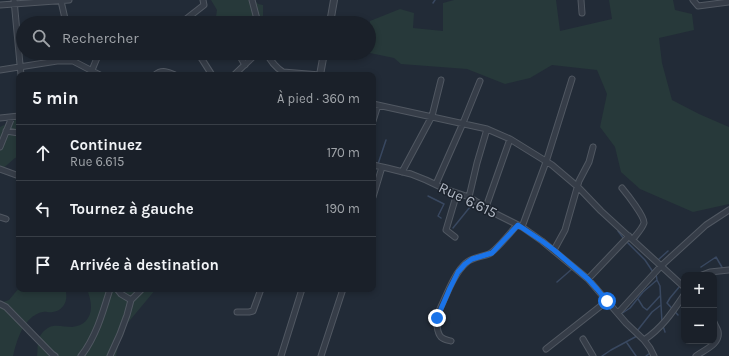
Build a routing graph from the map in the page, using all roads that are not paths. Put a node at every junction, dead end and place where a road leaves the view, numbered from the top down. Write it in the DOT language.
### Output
graph roads {
  1 [pos="69,0"];
  2 [pos="202,0"];
  3 [pos="252,0"];
  4 [pos="334,0"];
  5 [pos="581,0"];
  6 [pos="693,0"];
  7 [pos="61,1"];
  8 [pos="14,2"];
  9 [pos="729,2"];
  10 [pos="0,5"];
  11 [pos="582,13"];
  12 [pos="64,16"];
  13 [pos="191,16"];
  14 [pos="256,16"];
  15 [pos="331,16"];
  16 [pos="16,21"];
  17 [pos="20,60"];
  18 [pos="96,60"];
  19 [pos="202,60"];
  20 [pos="242,60"];
  21 [pos="250,60"];
  22 [pos="270,60"];
  23 [pos="323,60"];
  24 [pos="73,61"];
  25 [pos="245,65"];
  26 [pos="21,67"];
  27 [pos="0,70"];
  28 [pos="22,72"];
  29 [pos="90,72"];
  30 [pos="210,72"];
  31 [pos="237,72"];
  32 [pos="283,72"];
  33 [pos="321,72"];
  34 [pos="441,80"];
  35 [pos="572,80"];
  36 [pos="480,81"];
  37 [pos="376,104"];
  38 [pos="16,116"];
  39 [pos="432,116"];
  40 [pos="12,117"];
  41 [pos="0,118"];
  42 [pos="463,123"];
  43 [pos="487,128"];
  44 [pos="6,131"];
  45 [pos="16,133"];
  46 [pos="510,139"];
  47 [pos="0,147"];
  48 [pos="593,147"];
  49 [pos="546,162"];
  50 [pos="376,166"];
  51 [pos="382,167"];
  52 [pos="0,169"];
  53 [pos="402,172"];
  54 [pos="16,175"];
  55 [pos="436,184"];
  56 [pos="376,187"];
  57 [pos="578,187"];
  58 [pos="622,188"];
  59 [pos="457,193"];
  60 [pos="469,197"];
  61 [pos="486,207"];
  62 [pos="729,210"];
  63 [pos="0,217"];
  64 [pos="6,219"];
  65 [pos="520,226"];
  66 [pos="455,237"];
  67 [pos="631,238"];
  68 [pos="554,250"];
  69 [pos="661,266"];
  70 [pos="729,270"];
  71 [pos="710,272"];
  72 [pos="588,279"];
  73 [pos="681,284"];
  74 [pos="109,292"];
  75 [pos="119,292"];
  76 [pos="139,292"];
  77 [pos="260,292"];
  78 [pos="301,292"];
  79 [pos="343,292"];
  80 [pos="131,300"];
  81 [pos="681,300"];
  82 [pos="607,301"];
  83 [pos="0,304"];
  84 [pos="237,312"];
  85 [pos="618,313"];
  86 [pos="717,330"];
  87 [pos="583,340"];
  88 [pos="644,340"];
  89 [pos="717,340"];
  90 [pos="451,341"];
  91 [pos="713,344"];
  92 [pos="546,349"];
  93 [pos="56,356"];
  94 [pos="80,356"];
  95 [pos="110,356"];
  96 [pos="281,356"];
  97 [pos="322,356"];
  98 [pos="593,356"];
  99 [pos="654,356"];
  100 [pos="696,356"];
  1 -- 7 [label="street"];
  2 -- 13 [label="street"];
  3 -- 14 [label="street"];
  4 -- 15 [label="street"];
  5 -- 11 [label="street"];
  6 -- 9 [label="street"];
  7 -- 8 [label="street"];
  7 -- 12 [label="street"];
  8 -- 10 [label="street"];
  8 -- 16 [label="street"];
  17 -- 26 [label="street"];
  18 -- 29 [label="street"];
  19 -- 30 [label="street"];
  20 -- 25 [label="street"];
  21 -- 25 [label="street"];
  22 -- 32 [label="street"];
  23 -- 33 [label="street"];
  24 -- 26 [label="street"];
  24 -- 29 [label="street"];
  25 -- 31 [label="street"];
  26 -- 27 [label="street"];
  26 -- 28 [label="street"];
  34 -- 39 [label="street"];
  35 -- 49 [label="street"];
  36 -- 42 [label="street"];
  37 -- 39 [label="street"];
  38 -- 40 [label="street"];
  39 -- 42 [label="street"];
  39 -- 53 [label="street"];
  40 -- 41 [label="street"];
  40 -- 44 [label="street"];
  42 -- 43 [label="street"];
  42 -- 55 [label="street"];
  43 -- 46 [label="street"];
  43 -- 60 [label="street"];
  44 -- 45 [label="street"];
  44 -- 47 [label="street"];
  46 -- 49 [label="street"];
  46 -- 61 [label="street"];
  48 -- 57 [label="street"];
  49 -- 57 [label="street"];
  49 -- 65 [label="street"];
  50 -- 51 [label="street, Rue 6.615"];
  51 -- 53 [label="street, Rue 6.615"];
  51 -- 56 [label="street"];
  52 -- 54 [label="street"];
  53 -- 55 [label="street, Rue 6.615"];
  55 -- 59 [label="street, Rue 6.615"];
  57 -- 67 [label="street"];
  57 -- 68 [label="street"];
  58 -- 67 [label="street"];
  59 -- 60 [label="street, Rue 6.615"];
  59 -- 66 [label="street"];
  60 -- 61 [label="street, Rue 6.615"];
  61 -- 65 [label="street, Rue 6.615"];
  62 -- 69 [label="street"];
  63 -- 64 [label="street"];
  65 -- 68 [label="street, Rue 6.615"];
  65 -- 90 [label="street"];
  67 -- 69 [label="street"];
  67 -- 72 [label="street"];
  68 -- 72 [label="street, Rue 6.615"];
  69 -- 73 [label="street"];
  69 -- 85 [label="street"];
  70 -- 71 [label="street"];
  72 -- 82 [label="street, Rue 6.615"];
  74 -- 94 [label="street"];
  75 -- 80 [label="street"];
  76 -- 80 [label="street"];
  77 -- 84 [label="street"];
  78 -- 96 [label="street"];
  79 -- 97 [label="street"];
  80 -- 95 [label="street"];
  81 -- 88 [label="street"];
  82 -- 85 [label="street, Rue 6.615"];
  82 -- 92 [label="street"];
  83 -- 93 [label="street"];
  85 -- 88 [label="street, Rue 6.615"];
  86 -- 89 [label="street"];
  87 -- 98 [label="street"];
  88 -- 99 [label="street, Rue 6.615"];
  91 -- 100 [label="street"];
}
